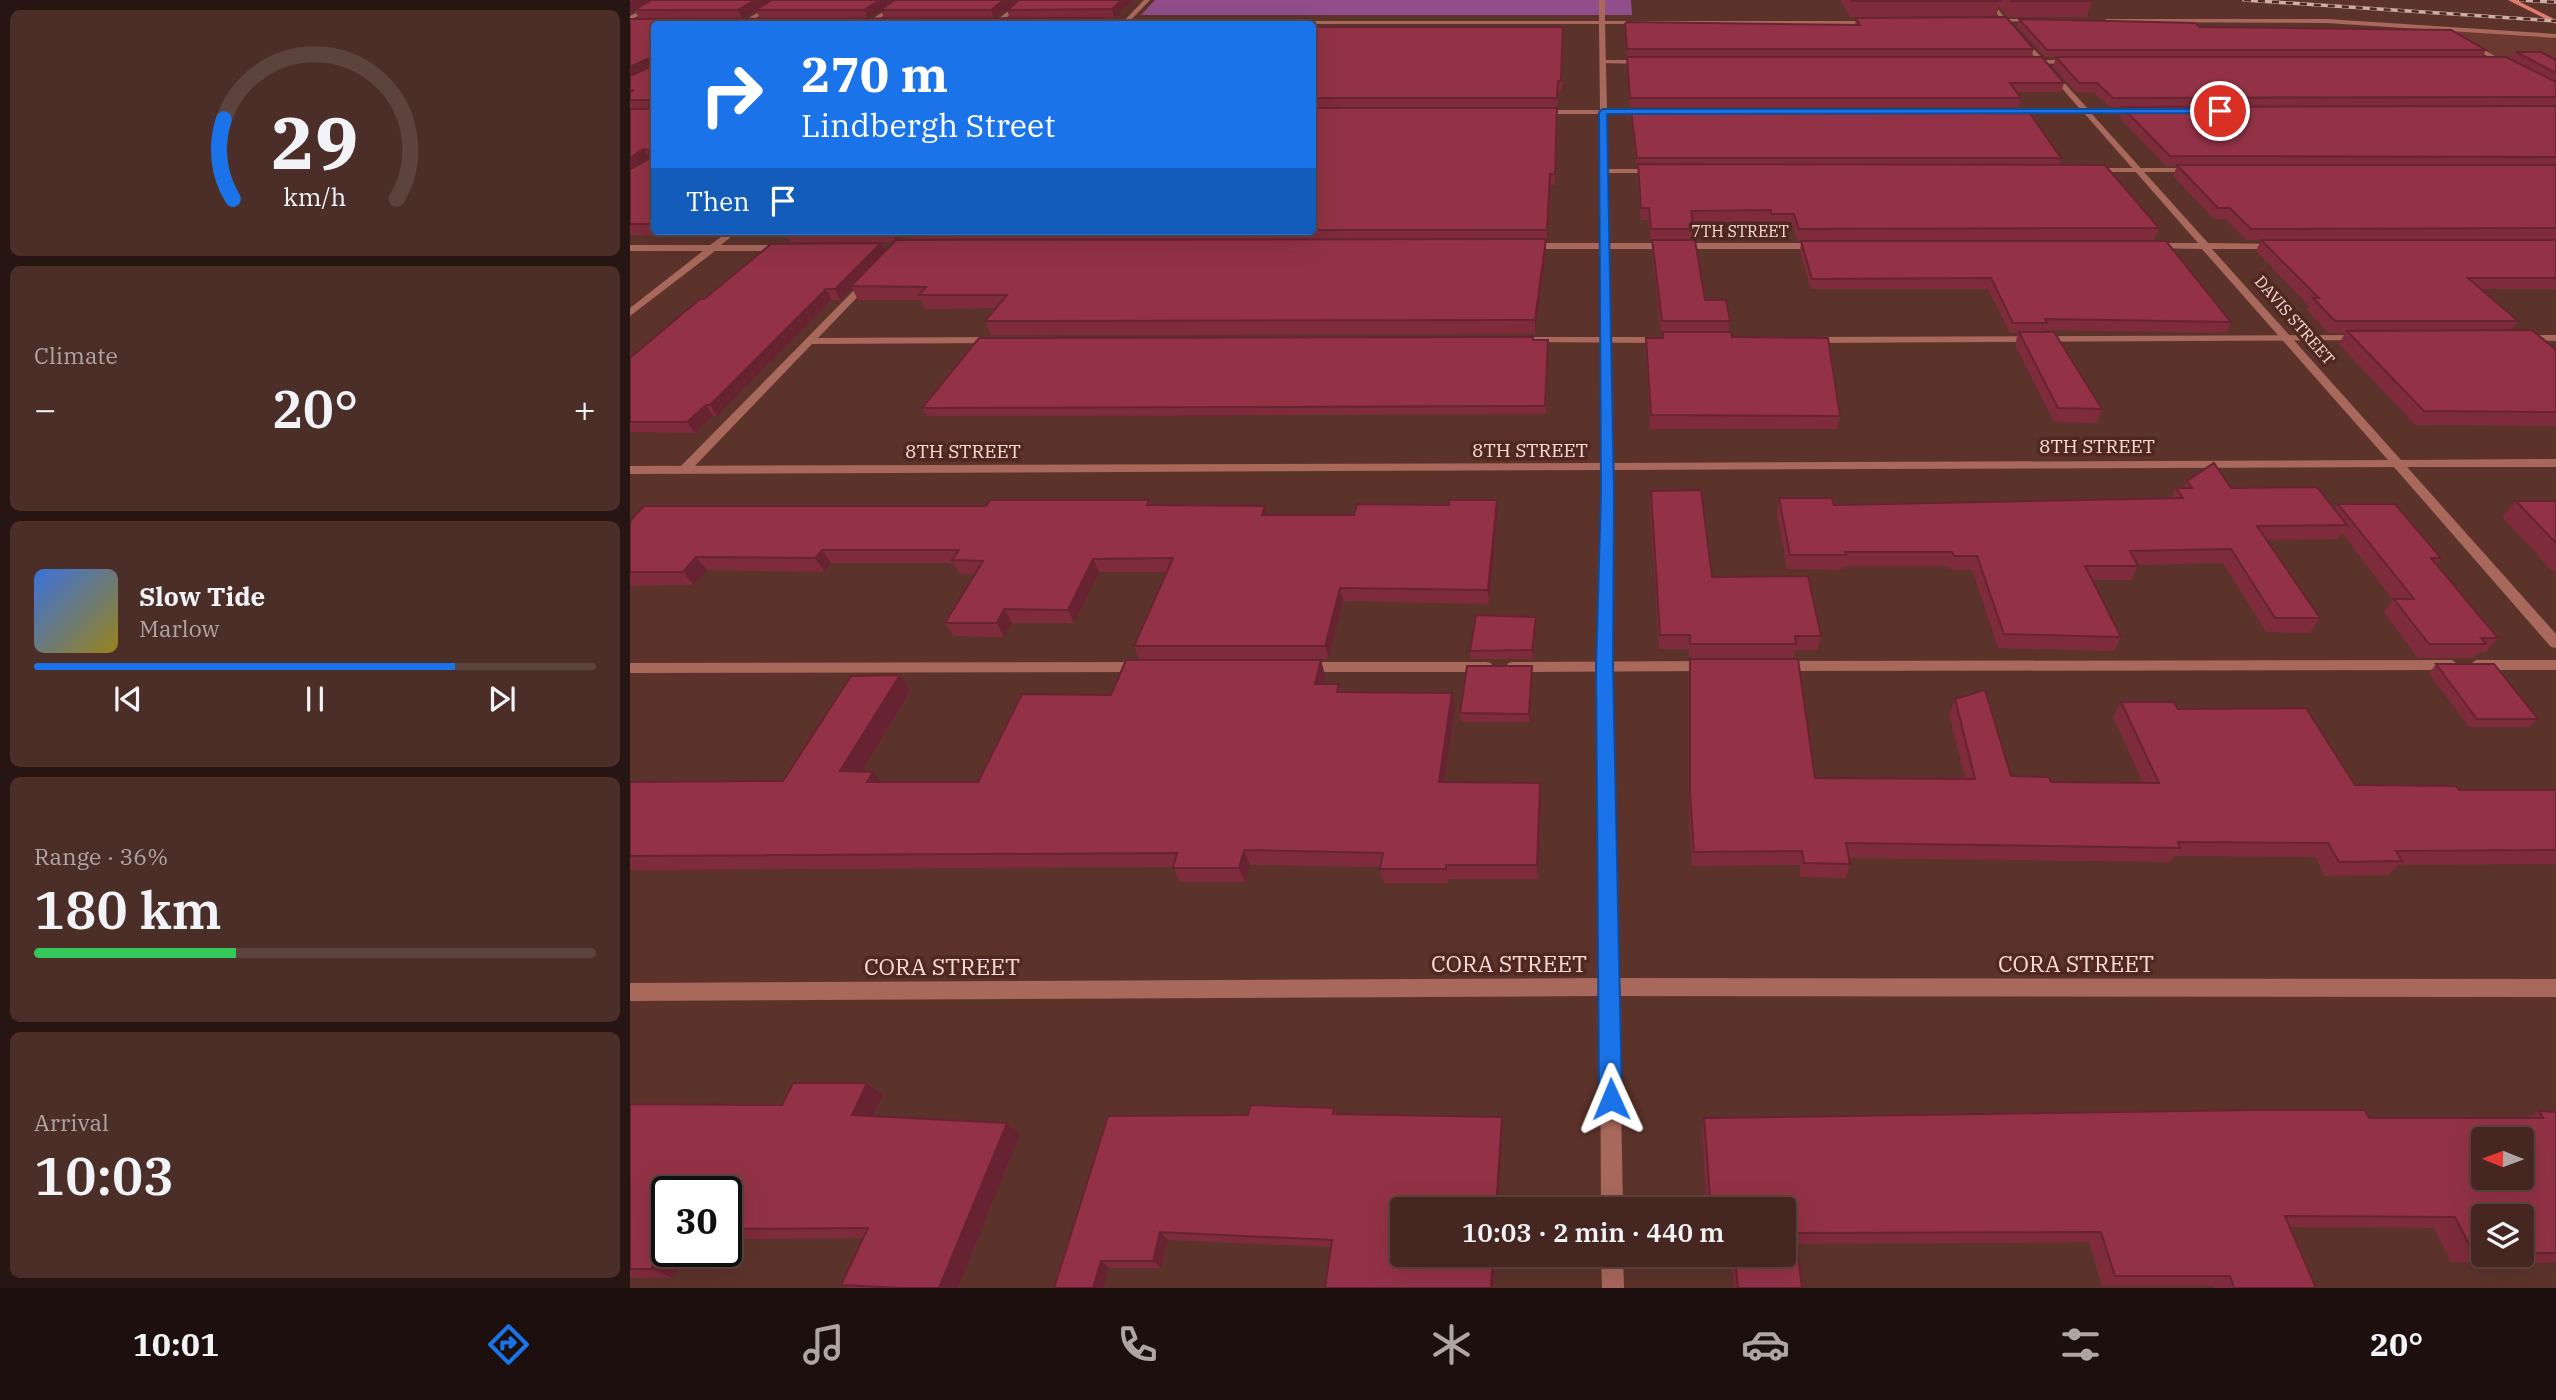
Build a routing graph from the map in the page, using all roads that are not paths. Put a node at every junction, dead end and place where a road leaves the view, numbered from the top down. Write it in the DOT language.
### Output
graph roads {
  1 [pos="667,0"];
  2 [pos="785,0"];
  3 [pos="906,0"];
  4 [pos="1026,0"];
  5 [pos="1147,0"];
  6 [pos="1602,0"];
  7 [pos="1988,0"];
  8 [pos="2511,0"];
  9 [pos="630,18"];
  10 [pos="744,21"];
  11 [pos="873,21"];
  12 [pos="997,21"];
  13 [pos="1127,21"];
  14 [pos="2052,21"];
  15 [pos="2093,21"];
  16 [pos="1602,22"];
  17 [pos="1876,22"];
  18 [pos="1987,22"];
  19 [pos="2006,22"];
  20 [pos="2556,22"];
  21 [pos="630,23"];
  22 [pos="643,23"];
  23 [pos="1316,23"];
  24 [pos="2442,28"];
  25 [pos="2556,36"];
  26 [pos="1602,62"];
  27 [pos="1649,62"];
  28 [pos="2020,62"];
  29 [pos="2043,62"];
  30 [pos="2076,62"];
  31 [pos="2488,62"];
  32 [pos="2502,62"];
  33 [pos="2512,68"];
  34 [pos="2000,111"];
  35 [pos="2084,111"];
  36 [pos="2151,111"];
  37 [pos="1534,112"];
  38 [pos="1603,112"];
  39 [pos="1665,112"];
  40 [pos="2083,170"];
  41 [pos="2138,170"];
  42 [pos="2204,170"];
  43 [pos="1668,171"];
  44 [pos="1604,172"];
  45 [pos="729,235"];
  46 [pos="1521,246"];
  47 [pos="1603,246"];
  48 [pos="1830,246"];
  49 [pos="2147,246"];
  50 [pos="2205,246"];
  51 [pos="2287,246"];
  52 [pos="794,247"];
  53 [pos="630,248"];
  54 [pos="713,248"];
  55 [pos="878,271"];
  56 [pos="630,313"];
  57 [pos="2287,338"];
  58 [pos="2371,338"];
  59 [pos="2516,338"];
  60 [pos="2556,338"];
  61 [pos="1522,340"];
  62 [pos="1606,340"];
  63 [pos="1673,340"];
  64 [pos="1797,340"];
  65 [pos="810,341"];
  66 [pos="1005,341"];
  67 [pos="2395,463"];
  68 [pos="2556,463"];
  69 [pos="1607,467"];
  70 [pos="685,469"];
  71 [pos="630,470"];
  72 [pos="2556,643"];
  73 [pos="2556,665"];
  74 [pos="1605,666"];
  75 [pos="1718,666"];
  76 [pos="1774,666"];
  77 [pos="1154,667"];
  78 [pos="1292,667"];
  79 [pos="630,668"];
  80 [pos="1609,988"];
  81 [pos="2556,988"];
  82 [pos="630,992"];
  83 [pos="1612,1197"];
  84 [pos="1612,1267"];
  85 [pos="1613,1288"];
  1 -- 9 [label="street"];
  2 -- 10 [label="street"];
  3 -- 11 [label="street"];
  4 -- 12 [label="street"];
  5 -- 13 [label="street"];
  6 -- 16 [label="street"];
  7 -- 19 [label="street, DAVIS STREET"];
  8 -- 20 [label="main road"];
  14 -- 19 [label="street"];
  15 -- 24 [label="street"];
  16 -- 17 [label="street"];
  16 -- 23 [label="street"];
  16 -- 26 [label="street"];
  18 -- 19 [label="street"];
  19 -- 29 [label="street, DAVIS STREET"];
  21 -- 22 [label="street"];
  24 -- 25 [label="street"];
  24 -- 32 [label="street"];
  26 -- 27 [label="street"];
  26 -- 38 [label="street"];
  28 -- 29 [label="street"];
  29 -- 30 [label="street"];
  29 -- 35 [label="street, DAVIS STREET"];
  31 -- 32 [label="street"];
  32 -- 33 [label="street"];
  34 -- 35 [label="street"];
  35 -- 36 [label="street"];
  35 -- 41 [label="street, DAVIS STREET"];
  37 -- 38 [label="street"];
  38 -- 39 [label="street"];
  38 -- 44 [label="street"];
  40 -- 41 [label="street"];
  41 -- 42 [label="street"];
  41 -- 50 [label="street, DAVIS STREET"];
  43 -- 44 [label="street"];
  44 -- 47 [label="street"];
  45 -- 54 [label="street"];
  46 -- 47 [label="street, 7TH STREET"];
  47 -- 48 [label="street, 7TH STREET"];
  47 -- 62 [label="street"];
  49 -- 50 [label="street"];
  50 -- 51 [label="street"];
  50 -- 57 [label="street, DAVIS STREET"];
  52 -- 54 [label="street"];
  53 -- 54 [label="street"];
  54 -- 56 [label="street"];
  55 -- 65 [label="street"];
  57 -- 58 [label="street"];
  57 -- 64 [label="street"];
  57 -- 67 [label="street, DAVIS STREET"];
  59 -- 60 [label="street"];
  61 -- 62 [label="street"];
  62 -- 63 [label="street"];
  62 -- 69 [label="street"];
  65 -- 66 [label="street"];
  65 -- 70 [label="street"];
  67 -- 68 [label="street, 8TH STREET"];
  67 -- 69 [label="street, 8TH STREET"];
  67 -- 72 [label="street, DAVIS STREET"];
  69 -- 70 [label="street, 8TH STREET"];
  69 -- 74 [label="street"];
  70 -- 71 [label="street, 8TH STREET"];
  73 -- 76 [label="street"];
  74 -- 75 [label="street"];
  74 -- 78 [label="street"];
  74 -- 80 [label="street"];
  77 -- 79 [label="street"];
  80 -- 81 [label="street, CORA STREET"];
  80 -- 82 [label="street, CORA STREET"];
  80 -- 83 [label="street"];
  84 -- 85 [label="street"];
}
